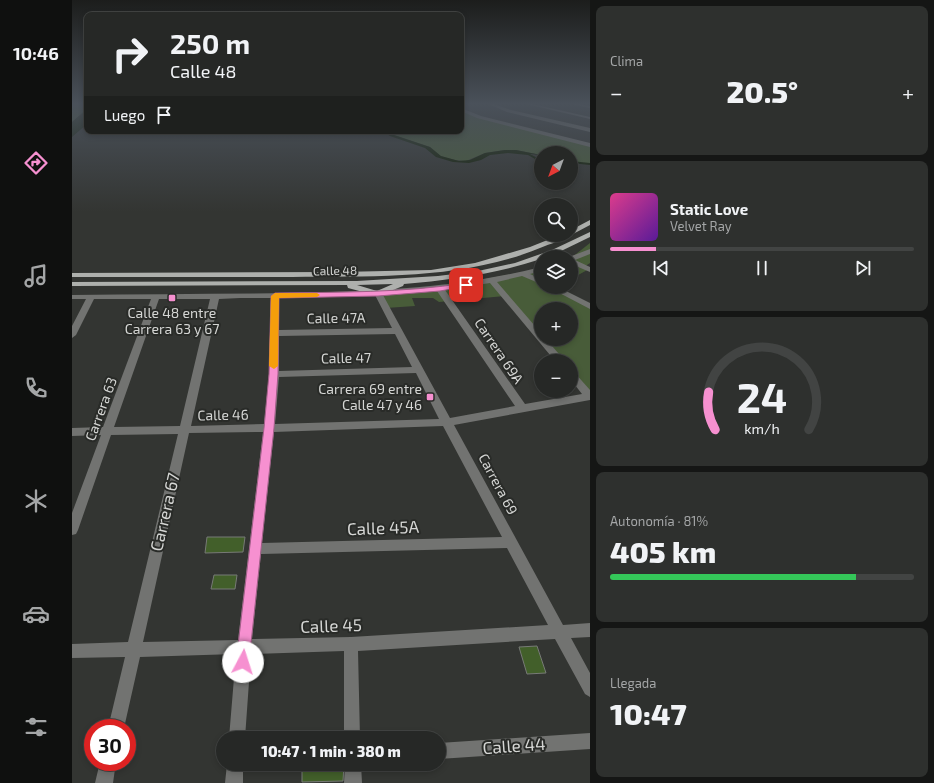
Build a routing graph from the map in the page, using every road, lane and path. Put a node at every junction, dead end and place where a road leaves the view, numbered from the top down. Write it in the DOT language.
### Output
graph roads {
  1 [pos="576,140"];
  2 [pos="590,145"];
  3 [pos="590,222"];
  4 [pos="578,229"];
  5 [pos="590,234"];
  6 [pos="550,242"];
  7 [pos="590,251"];
  8 [pos="578,257"];
  9 [pos="578,264"];
  10 [pos="590,270"];
  11 [pos="534,271"];
  12 [pos="524,274"];
  13 [pos="72,275"];
  14 [pos="534,279"];
  15 [pos="492,281"];
  16 [pos="410,282"];
  17 [pos="338,283"];
  18 [pos="72,284"];
  19 [pos="440,289"];
  20 [pos="378,294"];
  21 [pos="566,294"];
  22 [pos="91,296"];
  23 [pos="156,296"];
  24 [pos="215,296"];
  25 [pos="275,296"];
  26 [pos="72,297"];
  27 [pos="590,306"];
  28 [pos="398,331"];
  29 [pos="534,331"];
  30 [pos="274,332"];
  31 [pos="72,335"];
  32 [pos="547,346"];
  33 [pos="554,354"];
  34 [pos="420,370"];
  35 [pos="274,374"];
  36 [pos="578,382"];
  37 [pos="590,396"];
  38 [pos="522,408"];
  39 [pos="447,422"];
  40 [pos="269,428"];
  41 [pos="109,430"];
  42 [pos="184,430"];
  43 [pos="72,432"];
  44 [pos="72,530"];
  45 [pos="511,542"];
  46 [pos="255,549"];
  47 [pos="590,630"];
  48 [pos="560,633"];
  49 [pos="351,644"];
  50 [pos="244,647"];
  51 [pos="132,649"];
  52 [pos="72,651"];
  53 [pos="590,689"];
  54 [pos="118,719"];
  55 [pos="238,731"];
  56 [pos="352,731"];
  57 [pos="590,741"];
  58 [pos="446,751"];
  59 [pos="106,771"];
  60 [pos="235,771"];
  61 [pos="353,771"];
  62 [pos="104,783"];
  63 [pos="234,783"];
  64 [pos="353,783"];
  1 -- 2 [label="street"];
  3 -- 4 [label="main road"];
  5 -- 16 [label="main road, Calle 48"];
  6 -- 13 [label="main road, Calle 48"];
  7 -- 8 [label="street"];
  9 -- 10 [label="street"];
  11 -- 12 [label="street, Calle 48"];
  12 -- 14 [label="street"];
  12 -- 15 [label="street, Calle 48"];
  15 -- 19 [label="street, Calle 48"];
  15 -- 29 [label="street"];
  16 -- 17 [label="main road, Calle 48"];
  16 -- 20 [label="main road"];
  17 -- 18 [label="main road, Calle 48"];
  17 -- 20 [label="main road"];
  19 -- 20 [label="street, Calle 48"];
  19 -- 38 [label="street, Carrera 69A"];
  20 -- 25 [label="street, Calle 48"];
  20 -- 28 [label="street, Carrera 69"];
  21 -- 27 [label="street"];
  22 -- 23 [label="street, Calle 48"];
  22 -- 26 [label="street, Calle 48"];
  22 -- 31 [label="street"];
  23 -- 24 [label="street, Calle 48"];
  23 -- 41 [label="street, Carrera 63"];
  24 -- 25 [label="street, Calle 48"];
  24 -- 42 [label="street, Carrera 67"];
  25 -- 30 [label="street"];
  28 -- 30 [label="street, Calle 47A"];
  28 -- 34 [label="street, Carrera 69"];
  30 -- 35 [label="street"];
  32 -- 33 [label="street"];
  34 -- 35 [label="street, Calle 47"];
  34 -- 39 [label="street, Carrera 69"];
  35 -- 40 [label="street"];
  36 -- 37 [label="street"];
  37 -- 38 [label="street, Calle 46"];
  38 -- 39 [label="street, Calle 46"];
  39 -- 40 [label="street, Calle 46"];
  39 -- 45 [label="street, Carrera 69"];
  40 -- 42 [label="street, Calle 46"];
  40 -- 46 [label="street"];
  41 -- 42 [label="street, Calle 46"];
  41 -- 43 [label="street, Calle 46"];
  41 -- 44 [label="street, Carrera 63"];
  42 -- 51 [label="street, Carrera 67"];
  45 -- 46 [label="street, Calle 45A"];
  45 -- 48 [label="street, Carrera 69"];
  46 -- 50 [label="street"];
  47 -- 48 [label="street, Calle 45"];
  48 -- 49 [label="street, Calle 45"];
  48 -- 53 [label="street, Carrera 69"];
  49 -- 50 [label="street, Calle 45"];
  49 -- 56 [label="street"];
  50 -- 51 [label="street, Calle 45"];
  50 -- 55 [label="street"];
  51 -- 52 [label="street, Calle 45"];
  51 -- 54 [label="street, Carrera 67"];
  57 -- 58 [label="street, Calle 44"];
  59 -- 62 [label="street"];
  60 -- 63 [label="street"];
  61 -- 64 [label="street"];
}
